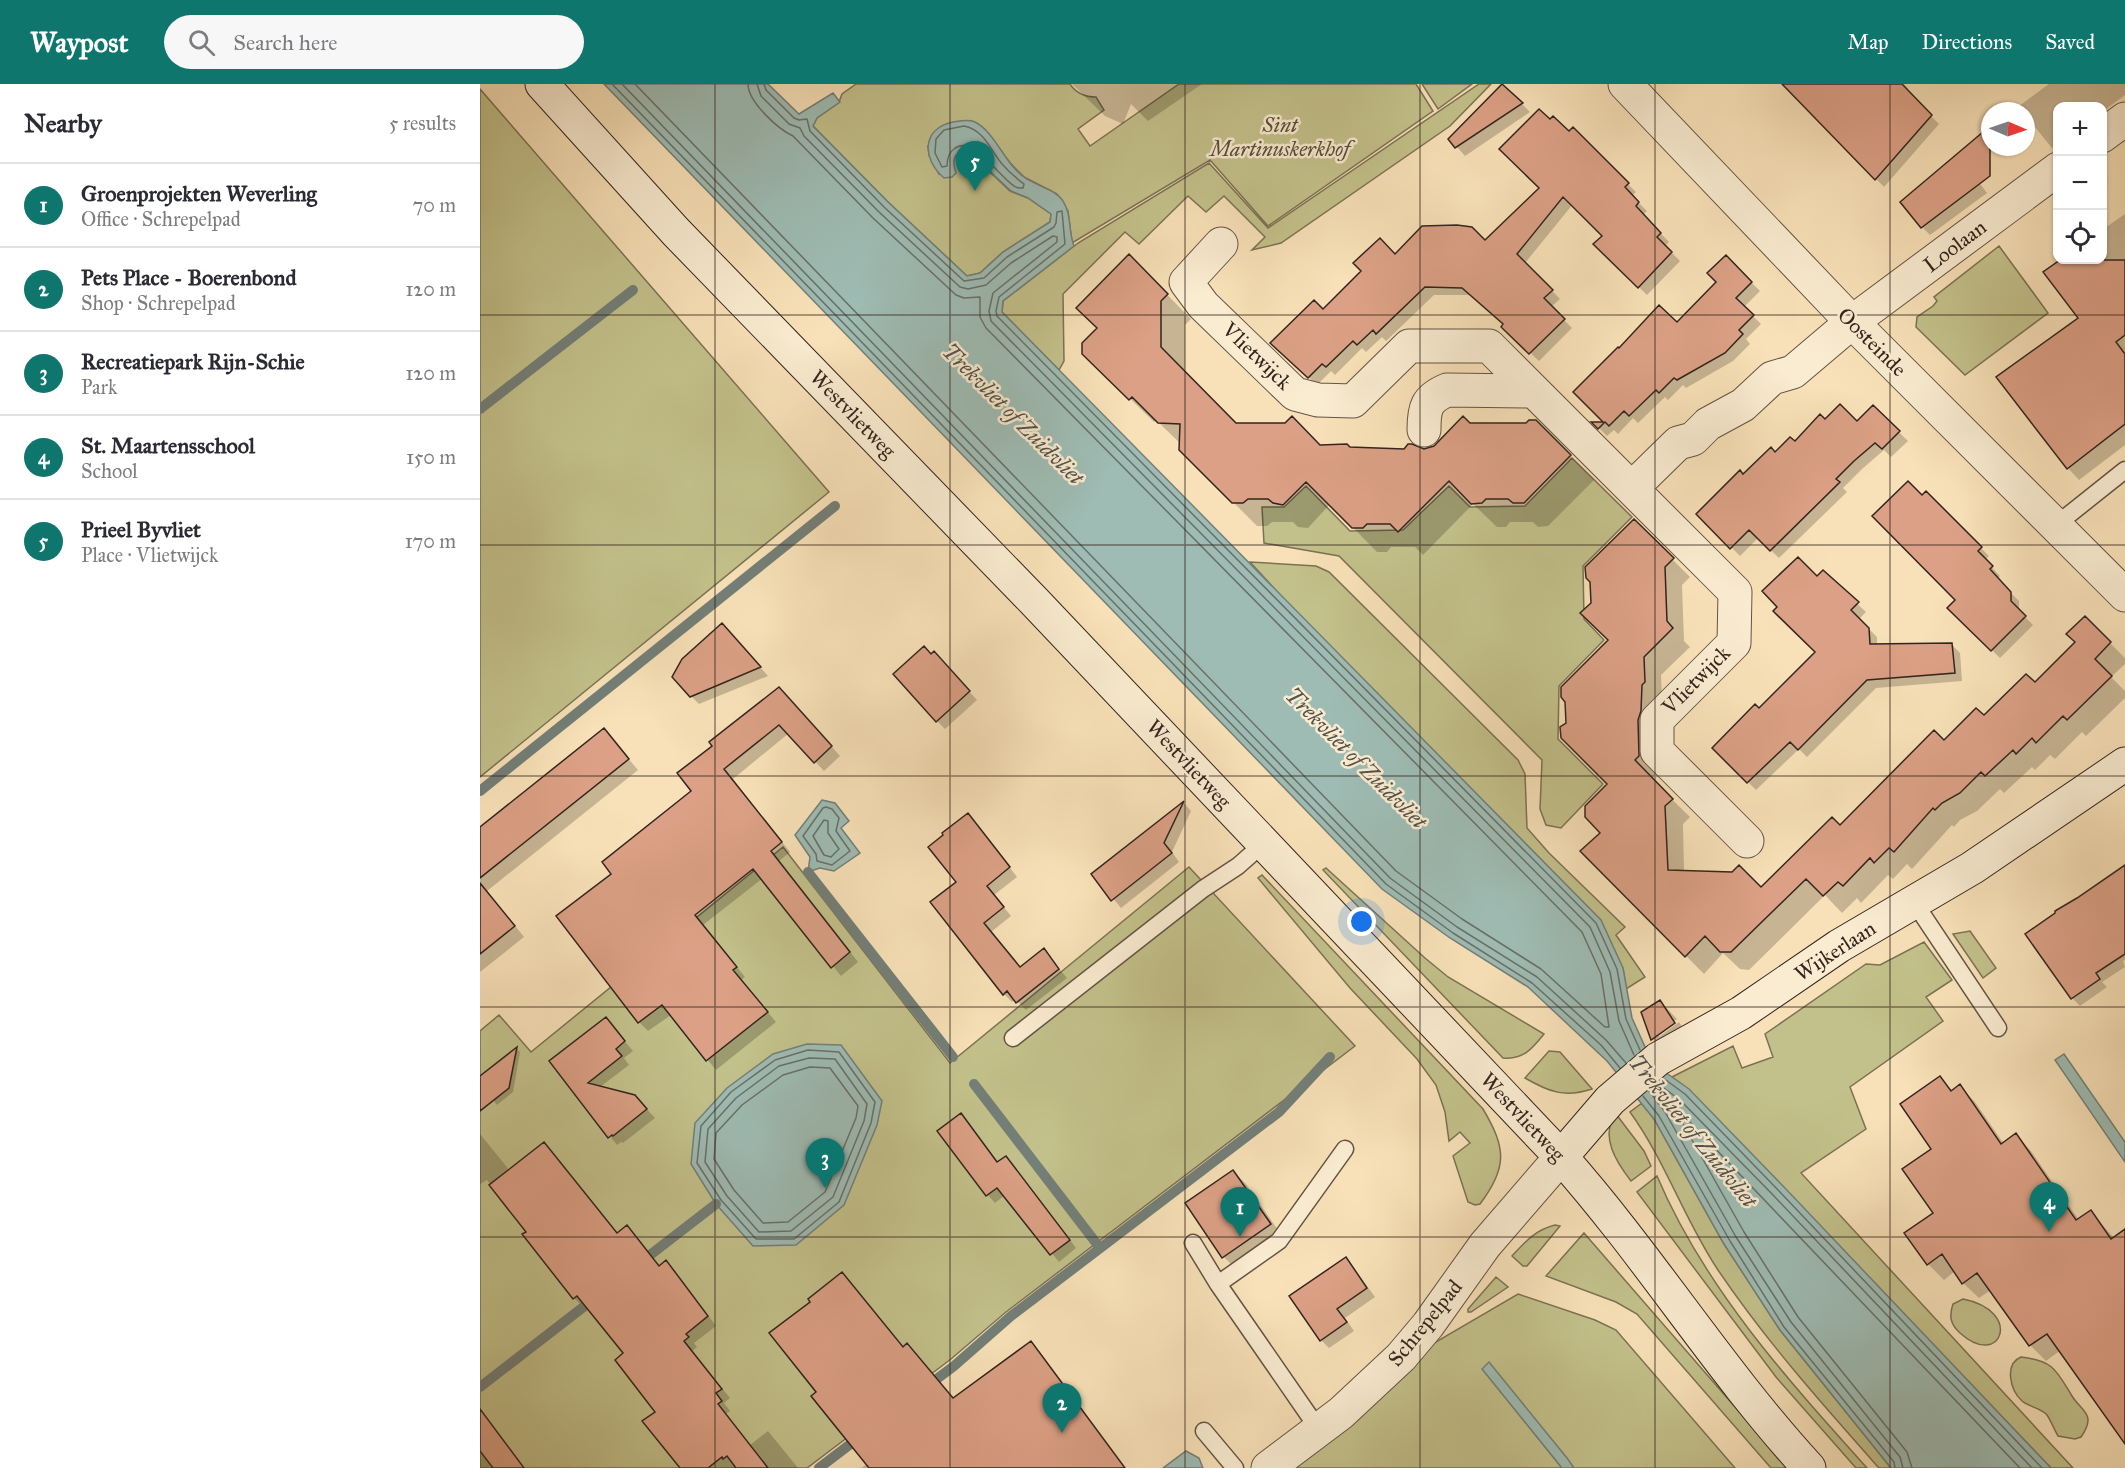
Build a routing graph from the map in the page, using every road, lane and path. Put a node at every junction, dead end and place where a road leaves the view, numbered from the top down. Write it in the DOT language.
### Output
graph roads {
  1 [pos="542,84"];
  2 [pos="1625,84"];
  3 [pos="2125,119"];
  4 [pos="2107,133"];
  5 [pos="2053,173"];
  6 [pos="1221,244"];
  7 [pos="1852,322"];
  8 [pos="1534,391"];
  9 [pos="1424,430"];
  10 [pos="2125,470"];
  11 [pos="1632,488"];
  12 [pos="2056,525"];
  13 [pos="2125,595"];
  14 [pos="2125,764"];
  15 [pos="1747,841"];
  16 [pos="1264,843"];
  17 [pos="1914,902"];
  18 [pos="1998,1028"];
  19 [pos="1013,1038"];
  20 [pos="1345,1149"];
  21 [pos="1562,1157"];
  22 [pos="1192,1243"];
  23 [pos="1218,1284"];
  24 [pos="1319,1430"];
  25 [pos="1204,1431"];
  26 [pos="1235,1468"];
  27 [pos="1268,1468"];
  28 [pos="1809,1468"];
  1 -- 16 [label="street, Westvlietweg"];
  2 -- 7 [label="street, Oosteinde"];
  3 -- 4 [label="street"];
  5 -- 7 [label="street, Loolaan"];
  6 -- 8 [label="street, Vlietwijck"];
  7 -- 11 [label="street"];
  7 -- 12 [label="street, Oosteinde"];
  8 -- 9 [label="street"];
  8 -- 11 [label="street, Vlietwijck"];
  10 -- 12 [label="lane"];
  11 -- 15 [label="street, Vlietwijck"];
  12 -- 13 [label="street, Oosteinde"];
  14 -- 17 [label="street, Wijkerlaan"];
  16 -- 19 [label="lane"];
  16 -- 21 [label="street, Westvlietweg"];
  17 -- 18 [label="lane"];
  17 -- 21 [label="street, Wijkerlaan"];
  20 -- 23 [label="lane"];
  21 -- 24 [label="street, Schrepelpad"];
  21 -- 28 [label="street, Westvlietweg"];
  22 -- 23 [label="lane"];
  23 -- 24 [label="lane"];
  24 -- 27 [label="street, Schrepelpad"];
  25 -- 26 [label="lane"];
}
